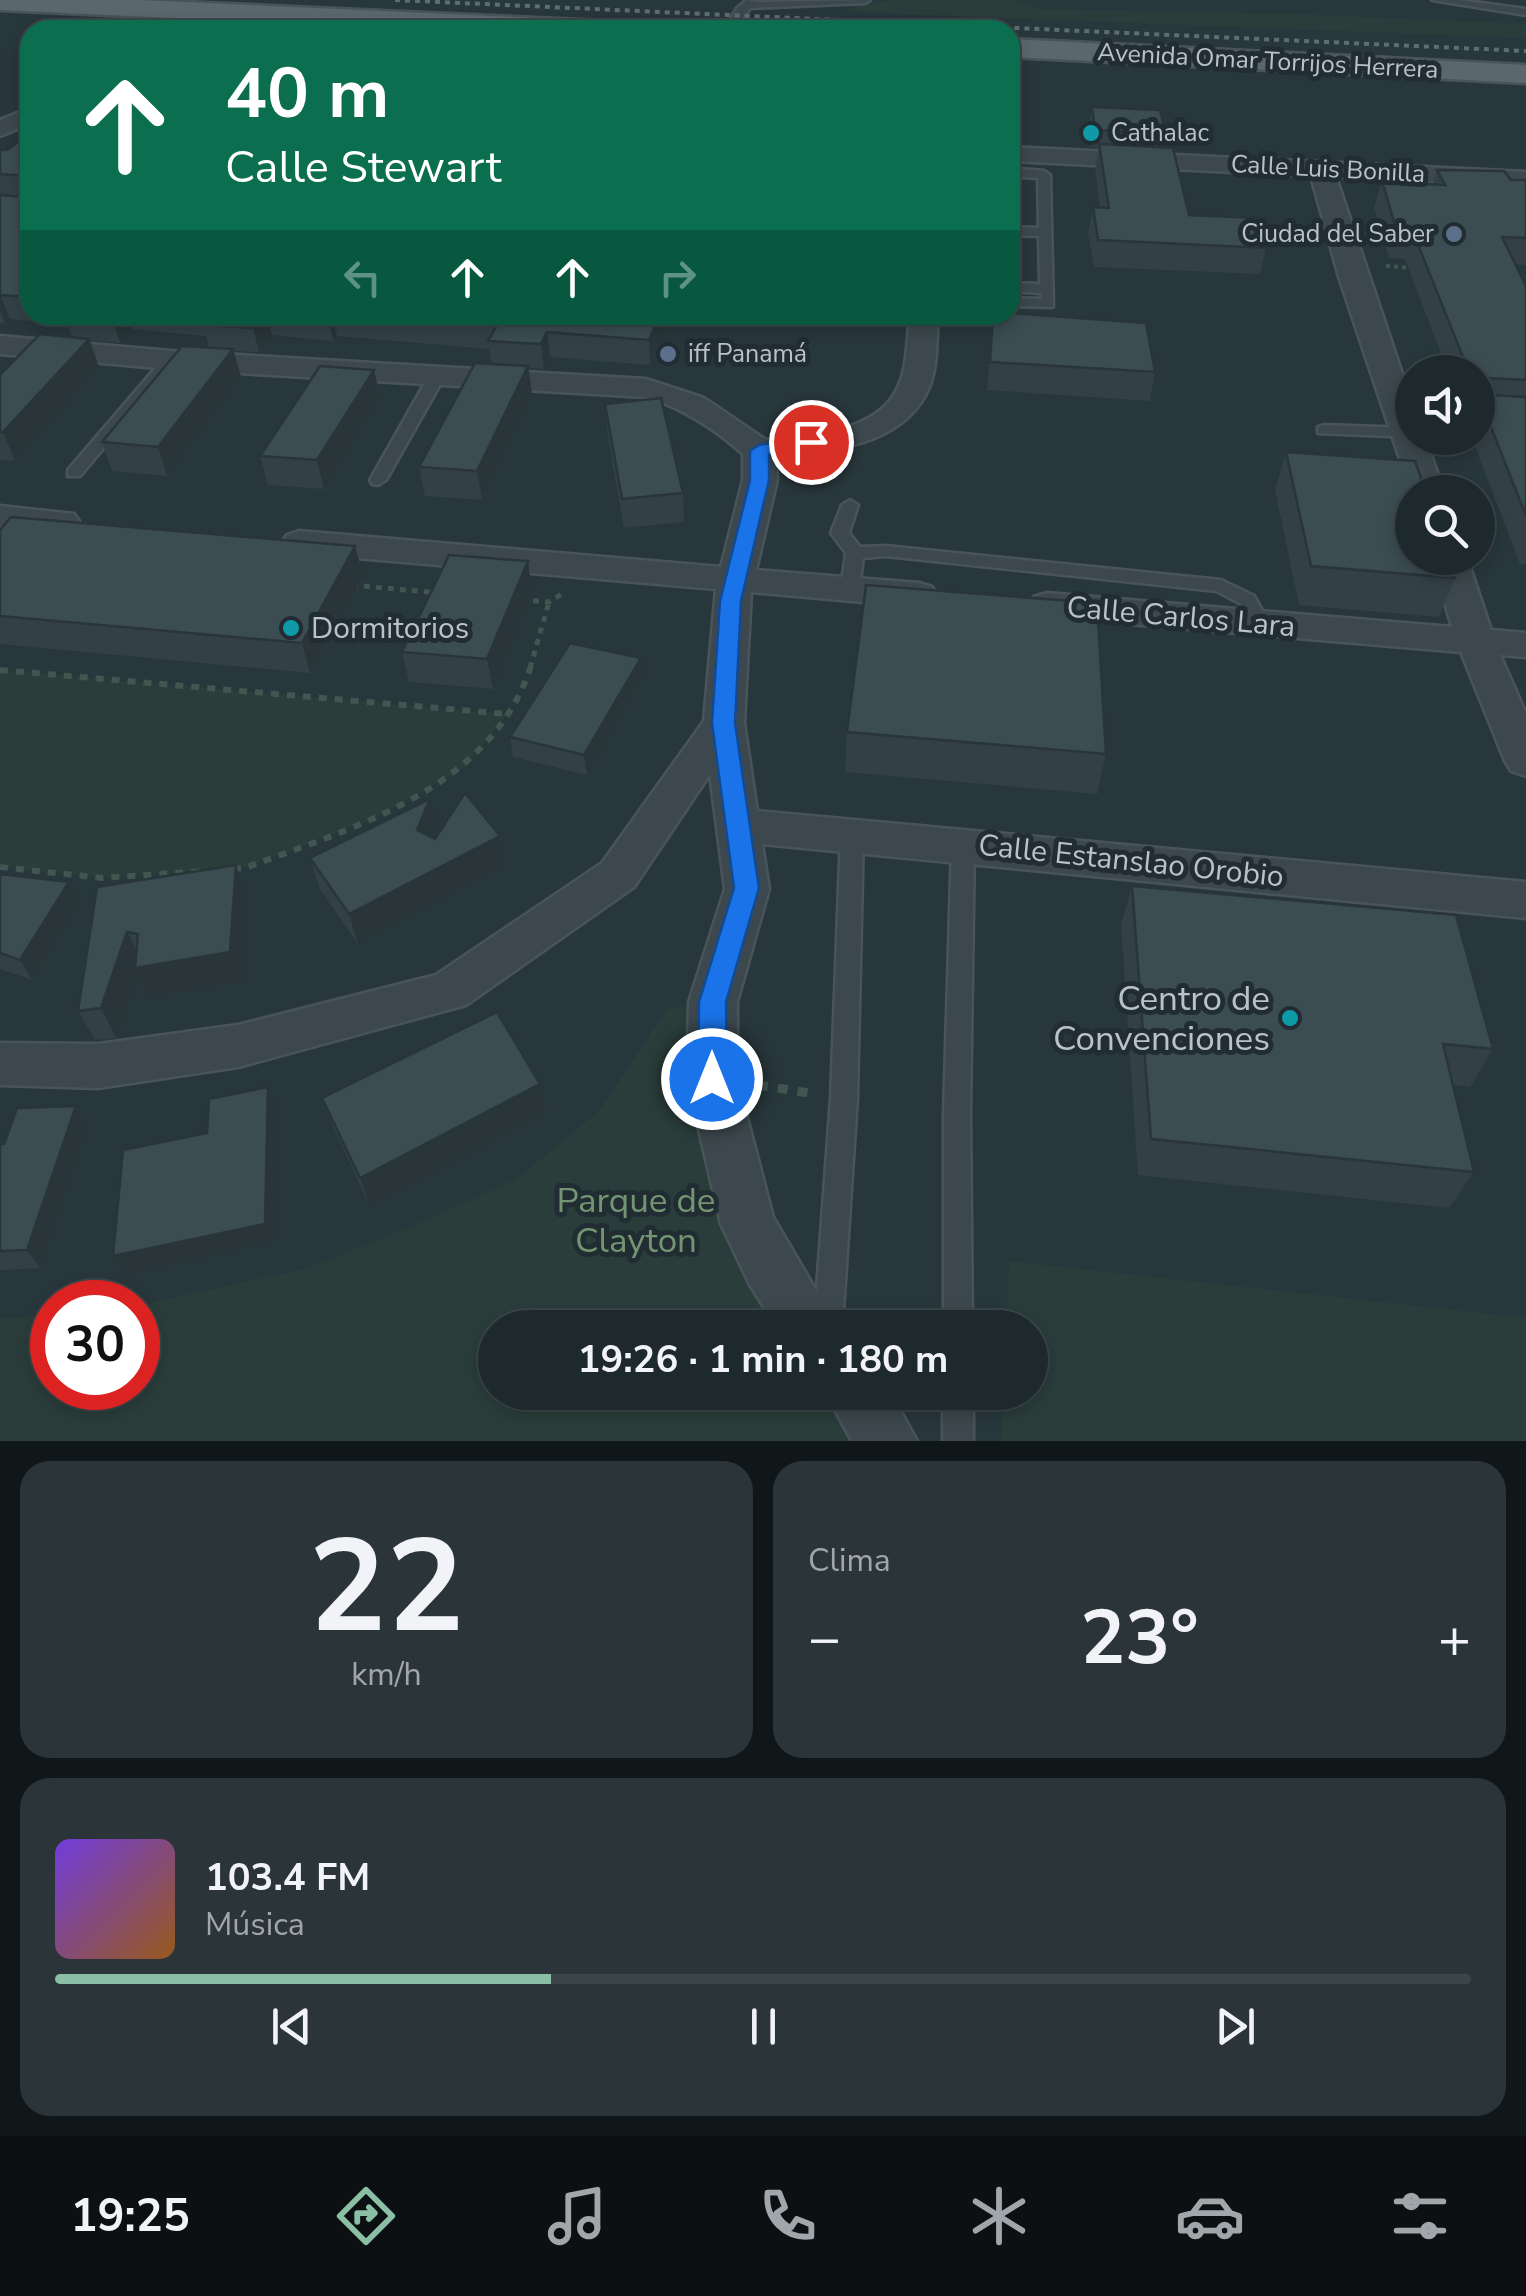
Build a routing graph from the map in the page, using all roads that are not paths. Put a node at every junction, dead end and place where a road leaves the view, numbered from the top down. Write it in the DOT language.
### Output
graph roads {
  1 [pos="865,0"];
  2 [pos="1436,0"];
  3 [pos="0,2"];
  4 [pos="749,3"];
  5 [pos="1526,12"];
  6 [pos="402,20"];
  7 [pos="1020,49"];
  8 [pos="1526,74"];
  9 [pos="20,110"];
  10 [pos="0,130"];
  11 [pos="1020,154"];
  12 [pos="1321,169"];
  13 [pos="1020,173"];
  14 [pos="1526,179"];
  15 [pos="1020,231"];
  16 [pos="1046,232"];
  17 [pos="1020,288"];
  18 [pos="1048,289"];
  19 [pos="1020,303"];
  20 [pos="923,325"];
  21 [pos="0,345"];
  22 [pos="170,360"];
  23 [pos="438,374"];
  24 [pos="1395,386"];
  25 [pos="1395,421"];
  26 [pos="1324,430"];
  27 [pos="759,451"];
  28 [pos="74,473"];
  29 [pos="378,480"];
  30 [pos="850,505"];
  31 [pos="0,516"];
  32 [pos="100,524"];
  33 [pos="258,538"];
  34 [pos="852,571"];
  35 [pos="1455,575"];
  36 [pos="735,579"];
  37 [pos="1082,591"];
  38 [pos="947,597"];
  39 [pos="1006,602"];
  40 [pos="1476,642"];
  41 [pos="1526,645"];
  42 [pos="724,723"];
  43 [pos="1526,761"];
  44 [pos="736,824"];
  45 [pos="852,834"];
  46 [pos="963,844"];
  47 [pos="1526,900"];
  48 [pos="0,1064"];
  49 [pos="798,1310"];
  50 [pos="829,1310"];
  51 [pos="958,1310"];
  52 [pos="866,1410"];
  53 [pos="958,1410"];
  54 [pos="886,1441"];
  55 [pos="958,1441"];
  1 -- 4 [label="lane"];
  2 -- 5 [label="lane"];
  3 -- 6 [label="main road"];
  7 -- 8 [label="main road, Avenida Omar Torrijos Herrera"];
  9 -- 10 [label="street"];
  11 -- 12 [label="street, Calle Luis Bonilla"];
  12 -- 14 [label="street, Calle Luis Bonilla"];
  12 -- 24 [label="street"];
  13 -- 16 [label="lane"];
  15 -- 16 [label="lane"];
  16 -- 18 [label="lane"];
  17 -- 18 [label="lane"];
  18 -- 19 [label="lane"];
  20 -- 27 [label="street"];
  21 -- 22 [label="street"];
  22 -- 23 [label="street"];
  22 -- 28 [label="lane"];
  23 -- 27 [label="street"];
  23 -- 29 [label="lane"];
  25 -- 26 [label="lane"];
  27 -- 36 [label="street"];
  30 -- 34 [label="lane"];
  31 -- 32 [label="street"];
  33 -- 36 [label="street"];
  34 -- 36 [label="street"];
  34 -- 37 [label="lane"];
  34 -- 38 [label="street"];
  35 -- 40 [label="street"];
  36 -- 42 [label="street"];
  37 -- 39 [label="street, Calle Carlos Lara"];
  37 -- 40 [label="street, Calle Carlos Lara"];
  40 -- 41 [label="street, Calle Carlos Lara"];
  40 -- 43 [label="street"];
  42 -- 44 [label="street"];
  42 -- 48 [label="street"];
  44 -- 45 [label="street, Calle Estanslao Orobio"];
  44 -- 49 [label="street"];
  45 -- 46 [label="street, Calle Estanslao Orobio"];
  45 -- 50 [label="lane"];
  46 -- 47 [label="street, Calle Estanslao Orobio"];
  46 -- 51 [label="lane"];
  52 -- 54 [label="street"];
  53 -- 55 [label="lane"];
}
